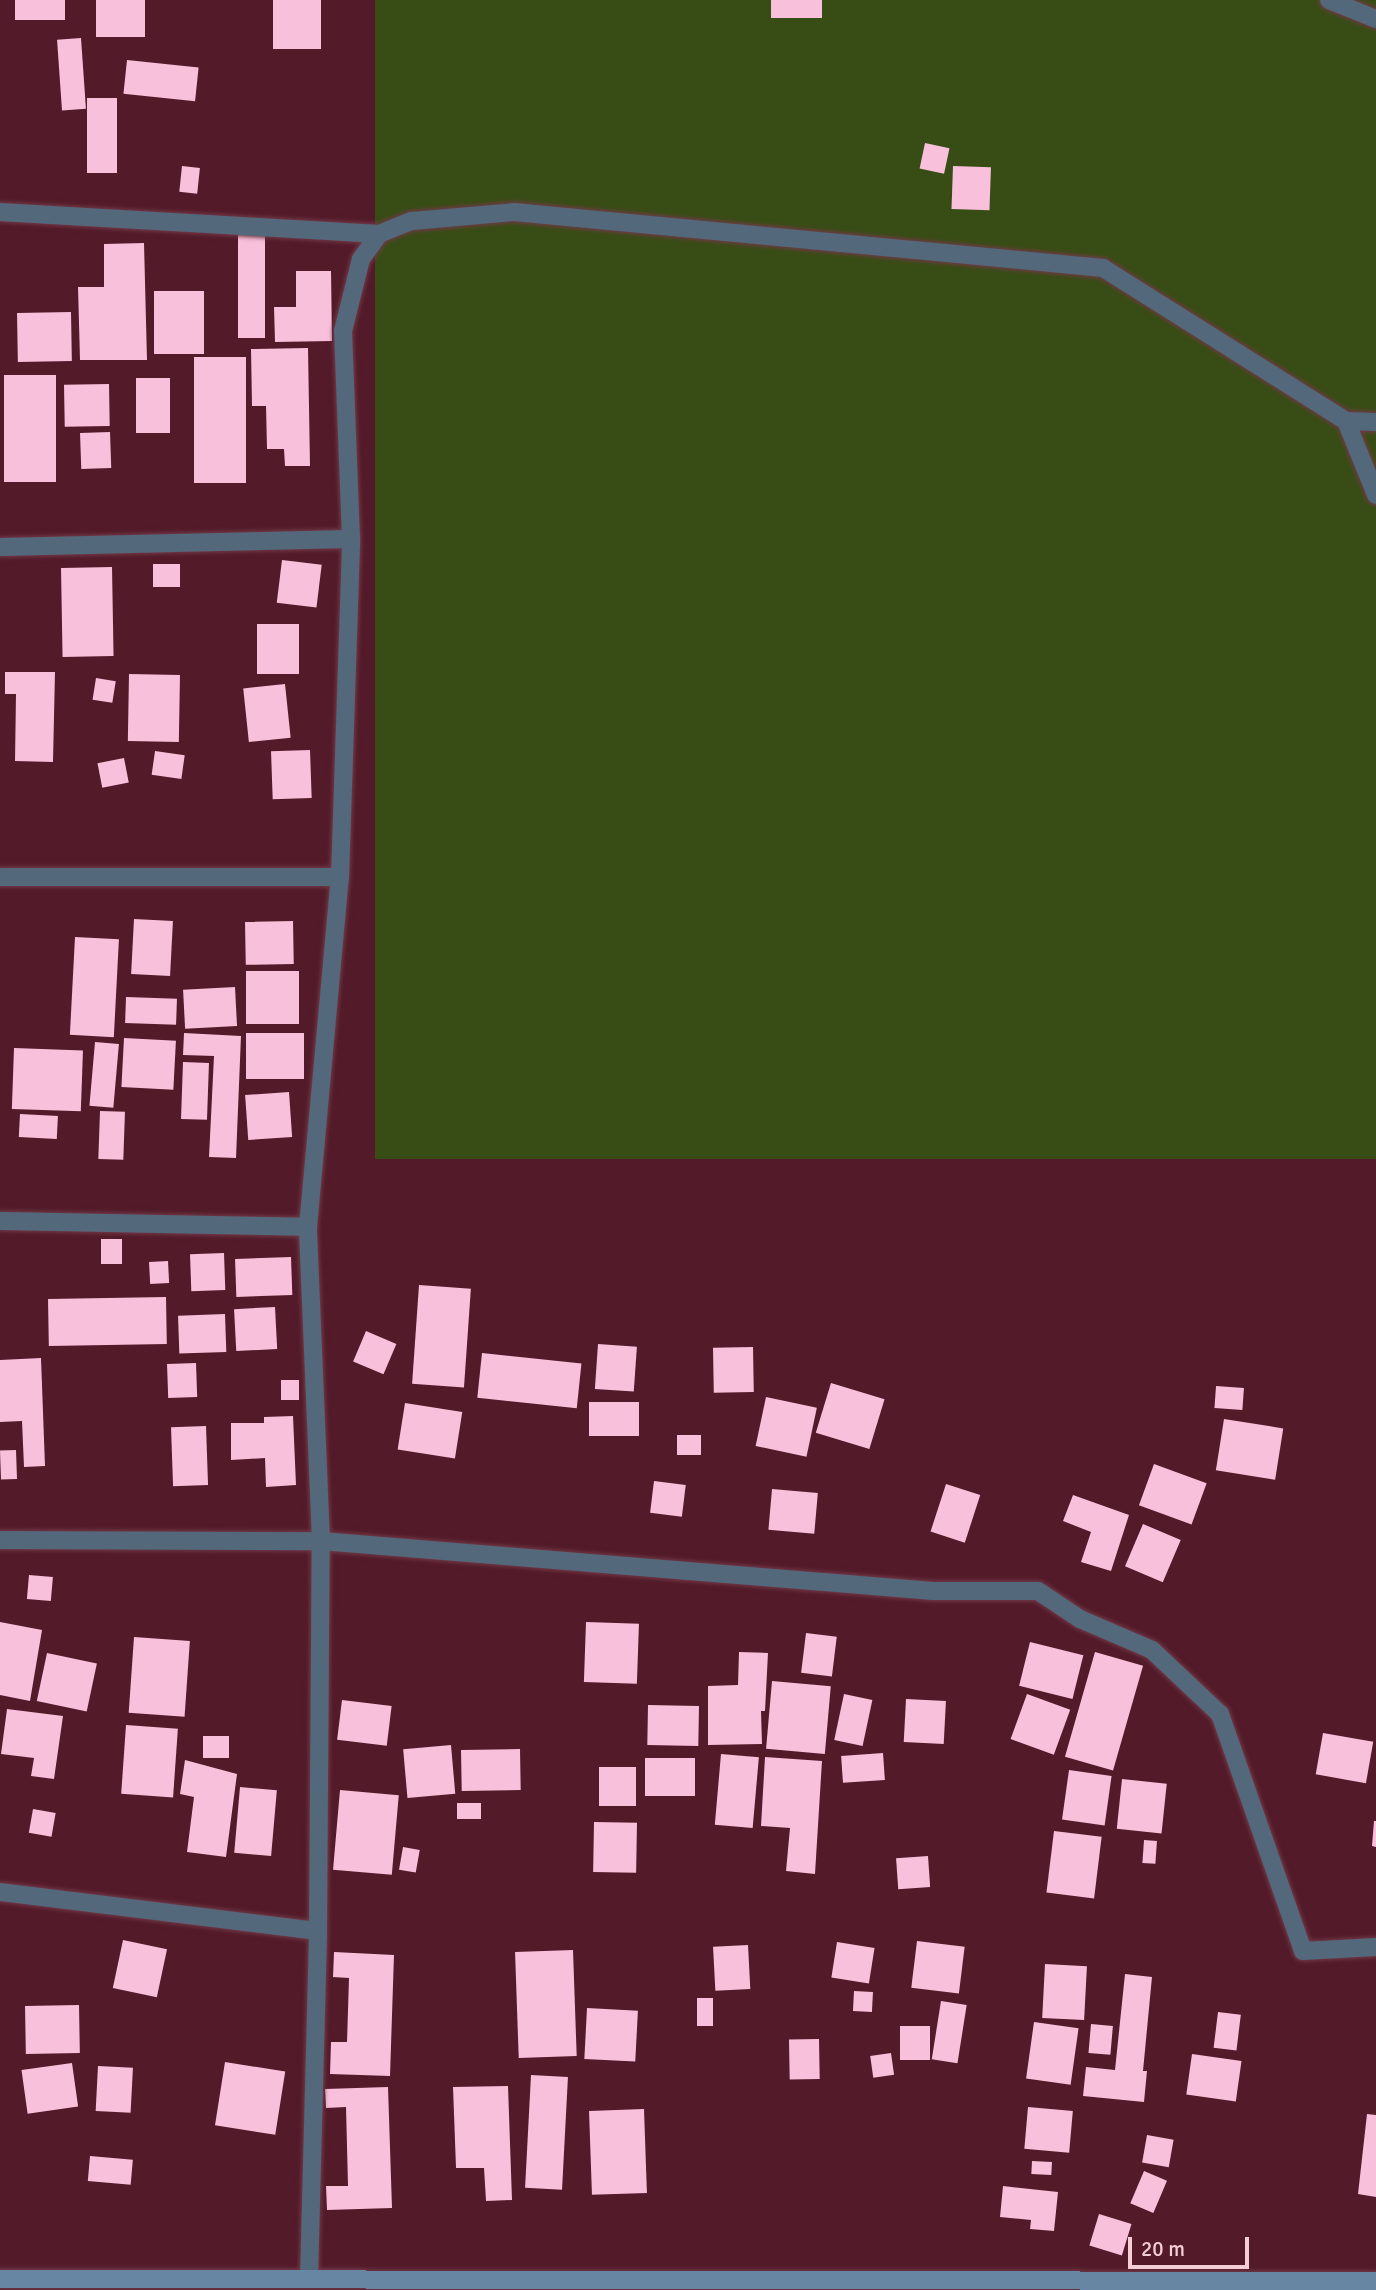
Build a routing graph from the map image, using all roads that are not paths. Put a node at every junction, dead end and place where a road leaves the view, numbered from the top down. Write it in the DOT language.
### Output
graph roads {
  1 [pos="1329,0"];
  2 [pos="1376,19"];
  3 [pos="0,212"];
  4 [pos="379,234"];
  5 [pos="1346,421"];
  6 [pos="1376,422"];
  7 [pos="1376,495"];
  8 [pos="351,539"];
  9 [pos="0,547"];
  10 [pos="0,877"];
  11 [pos="340,877"];
  12 [pos="0,1221"];
  13 [pos="308,1227"];
  14 [pos="0,1540"];
  15 [pos="321,1541"];
  16 [pos="0,1892"];
  17 [pos="318,1931"];
  18 [pos="1376,1947"];
  19 [pos="0,2279"];
  20 [pos="309,2279"];
  21 [pos="1376,2281"];
  1 -- 2 [label="street"];
  3 -- 4 [label="street"];
  4 -- 5 [label="street"];
  4 -- 8 [label="street"];
  5 -- 6 [label="street"];
  5 -- 7 [label="street"];
  8 -- 9 [label="street"];
  8 -- 11 [label="street"];
  10 -- 11 [label="street"];
  11 -- 13 [label="street"];
  12 -- 13 [label="street"];
  13 -- 15 [label="street"];
  14 -- 15 [label="street"];
  15 -- 17 [label="street"];
  15 -- 18 [label="street"];
  16 -- 17 [label="street"];
  17 -- 20 [label="street"];
  19 -- 20 [label="street"];
  20 -- 21 [label="street"];
}
